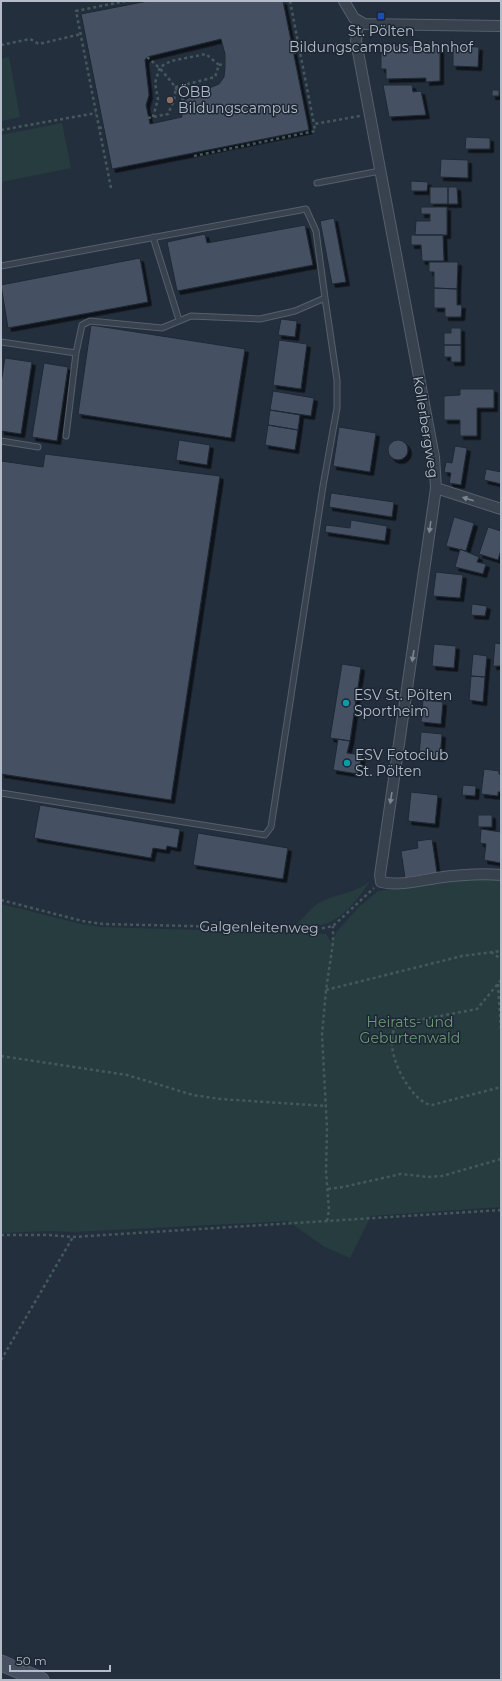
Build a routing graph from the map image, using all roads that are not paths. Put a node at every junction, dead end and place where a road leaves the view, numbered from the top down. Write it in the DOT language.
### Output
graph roads {
  1 [pos="344,1"];
  2 [pos="358,22"];
  3 [pos="501,26"];
  4 [pos="380,171"];
  5 [pos="317,183"];
  6 [pos="153,237"];
  7 [pos="1,266"];
  8 [pos="325,298"];
  9 [pos="179,320"];
  10 [pos="1,342"];
  11 [pos="76,353"];
  12 [pos="66,436"];
  13 [pos="1,442"];
  14 [pos="38,447"];
  15 [pos="436,488"];
  16 [pos="501,509"];
  17 [pos="1,793"];
  18 [pos="501,875"];
  19 [pos="1,1663"];
  20 [pos="41,1680"];
  1 -- 2 [label="street"];
  2 -- 3 [label="street"];
  2 -- 4 [label="street, Kollerbergweg"];
  4 -- 5 [label="lane"];
  4 -- 15 [label="street, Kollerbergweg"];
  6 -- 7 [label="lane"];
  6 -- 8 [label="lane"];
  6 -- 9 [label="lane"];
  8 -- 9 [label="lane"];
  8 -- 17 [label="lane"];
  9 -- 11 [label="lane"];
  10 -- 11 [label="lane"];
  11 -- 12 [label="lane"];
  13 -- 14 [label="lane"];
  16 -- 15 [label="street, one-way"];
  15 -- 18 [label="street, Kollerbergweg, one-way"];
  19 -- 20 [label="street"];
}
